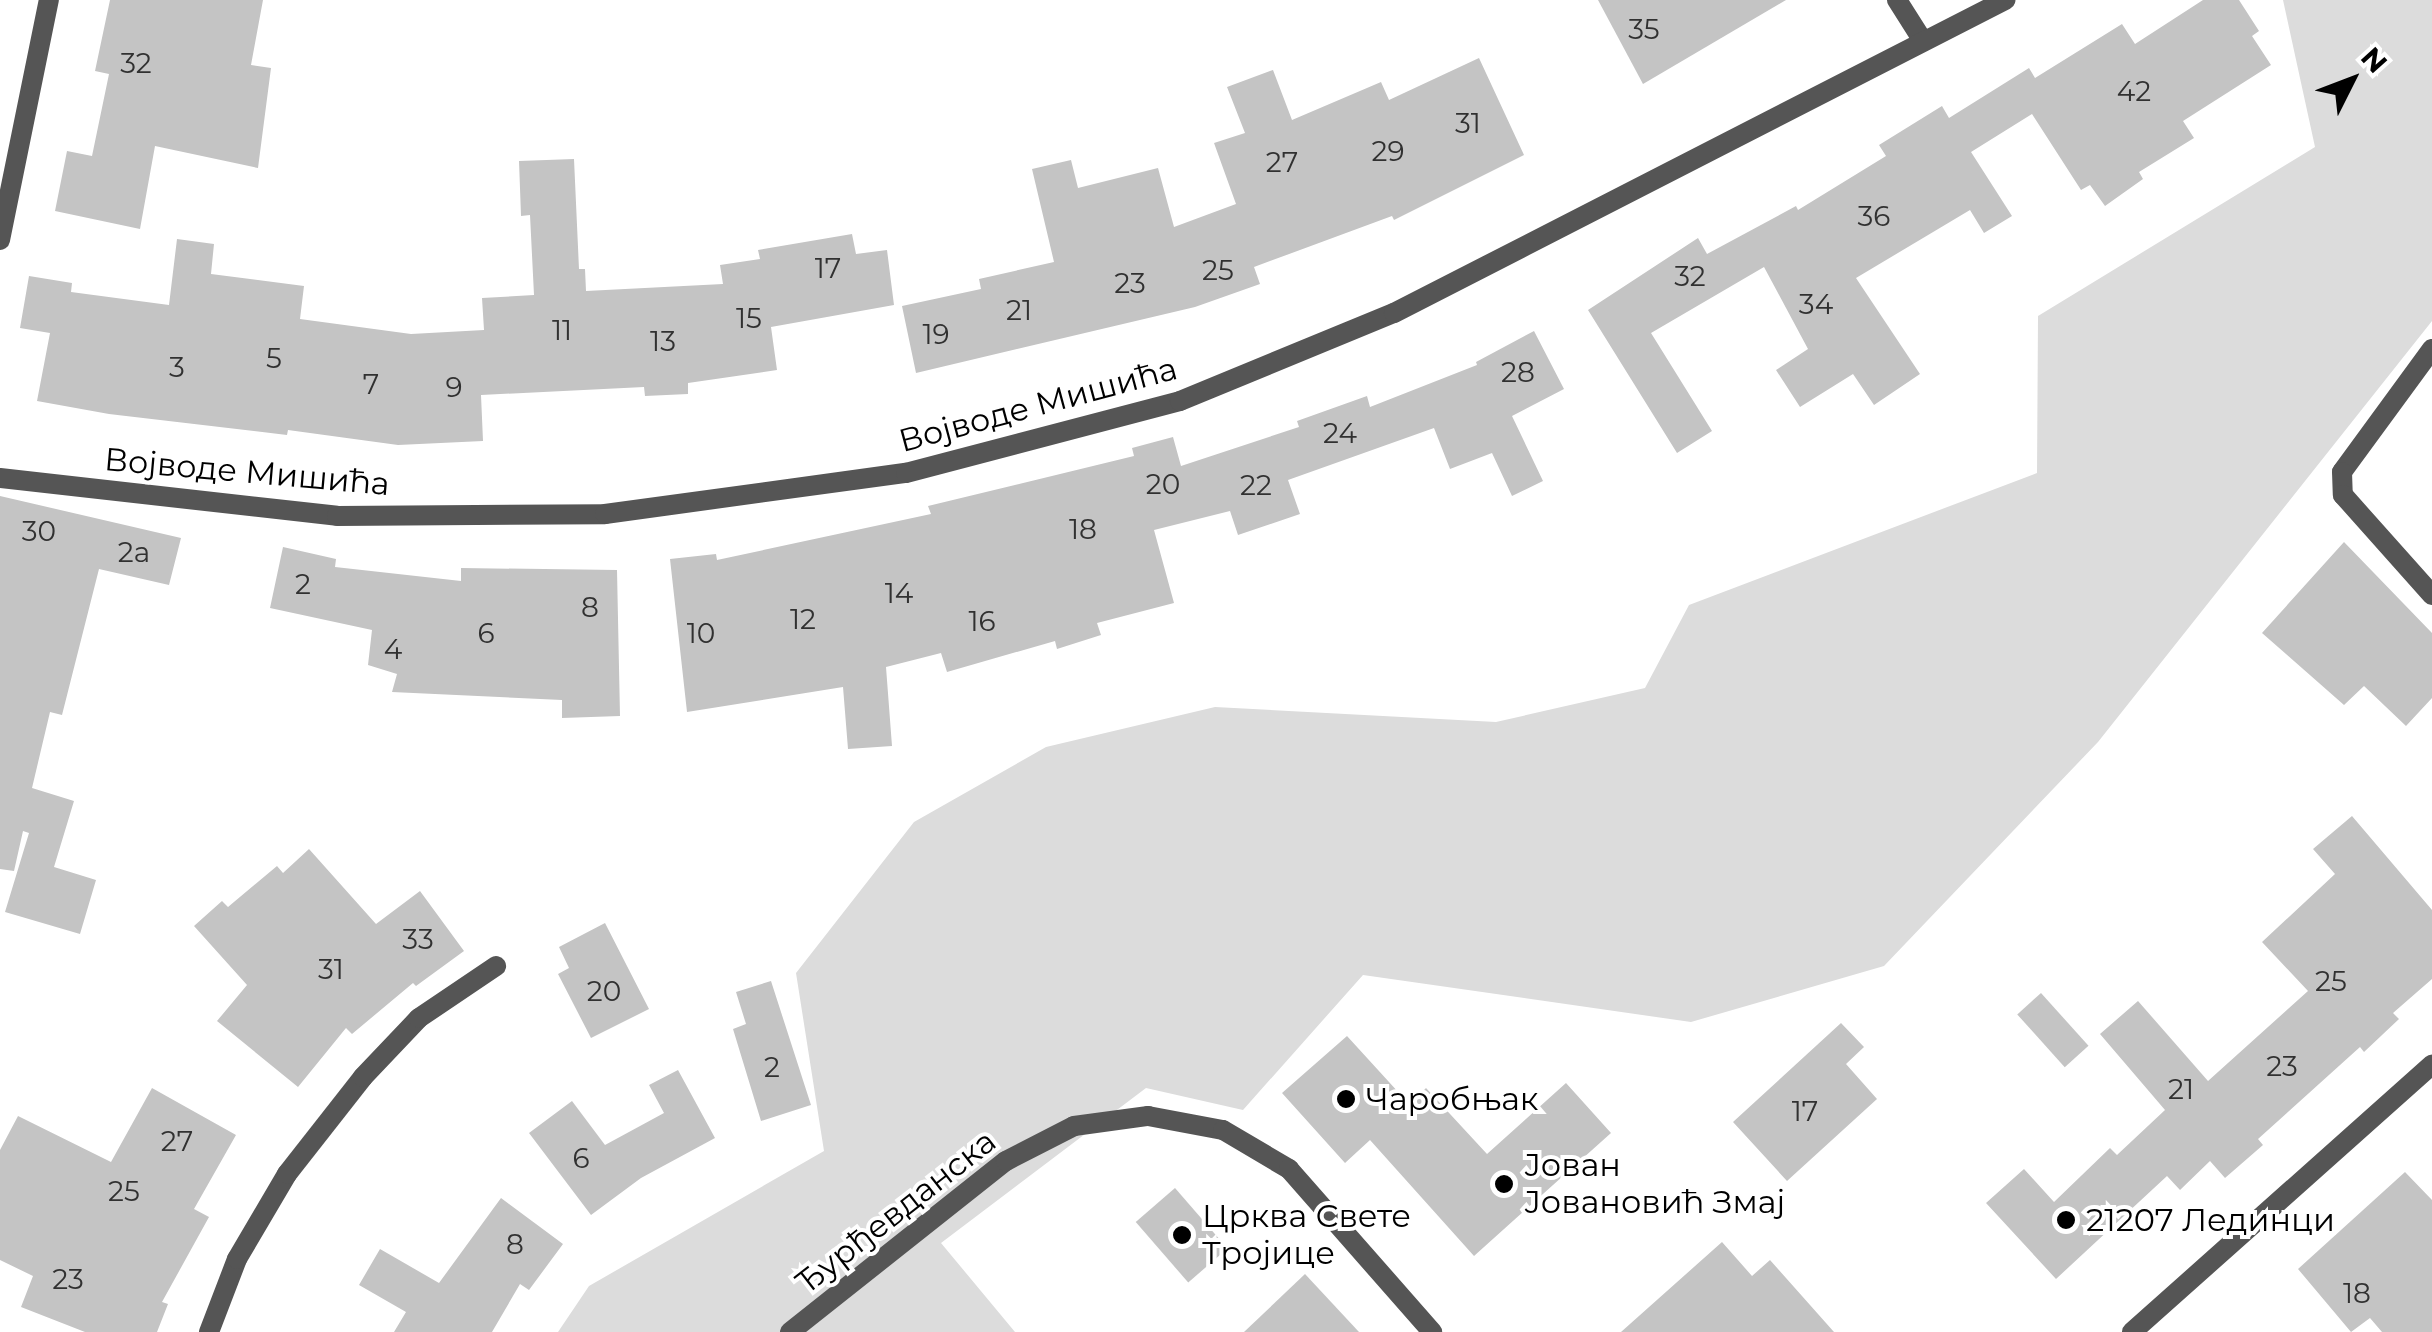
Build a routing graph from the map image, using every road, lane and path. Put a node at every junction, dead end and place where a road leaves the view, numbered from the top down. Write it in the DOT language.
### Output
graph roads {
  1 [pos="49,0"];
  2 [pos="1897,0"];
  3 [pos="2005,0"];
  4 [pos="1923,42"];
  5 [pos="0,240"];
  6 [pos="2432,349"];
  7 [pos="0,478"];
  8 [pos="2432,595"];
  9 [pos="496,966"];
  10 [pos="2432,1064"];
  11 [pos="209,1332"];
  12 [pos="790,1332"];
  13 [pos="1432,1332"];
  14 [pos="2132,1332"];
  1 -- 5 [label="street"];
  2 -- 4 [label="street"];
  3 -- 4 [label="street, Војводе Мишића"];
  4 -- 7 [label="street, Војводе Мишића"];
  6 -- 8 [label="street"];
  9 -- 11 [label="street"];
  10 -- 14 [label="street"];
  12 -- 13 [label="street, Ђурђевданска"];
}
